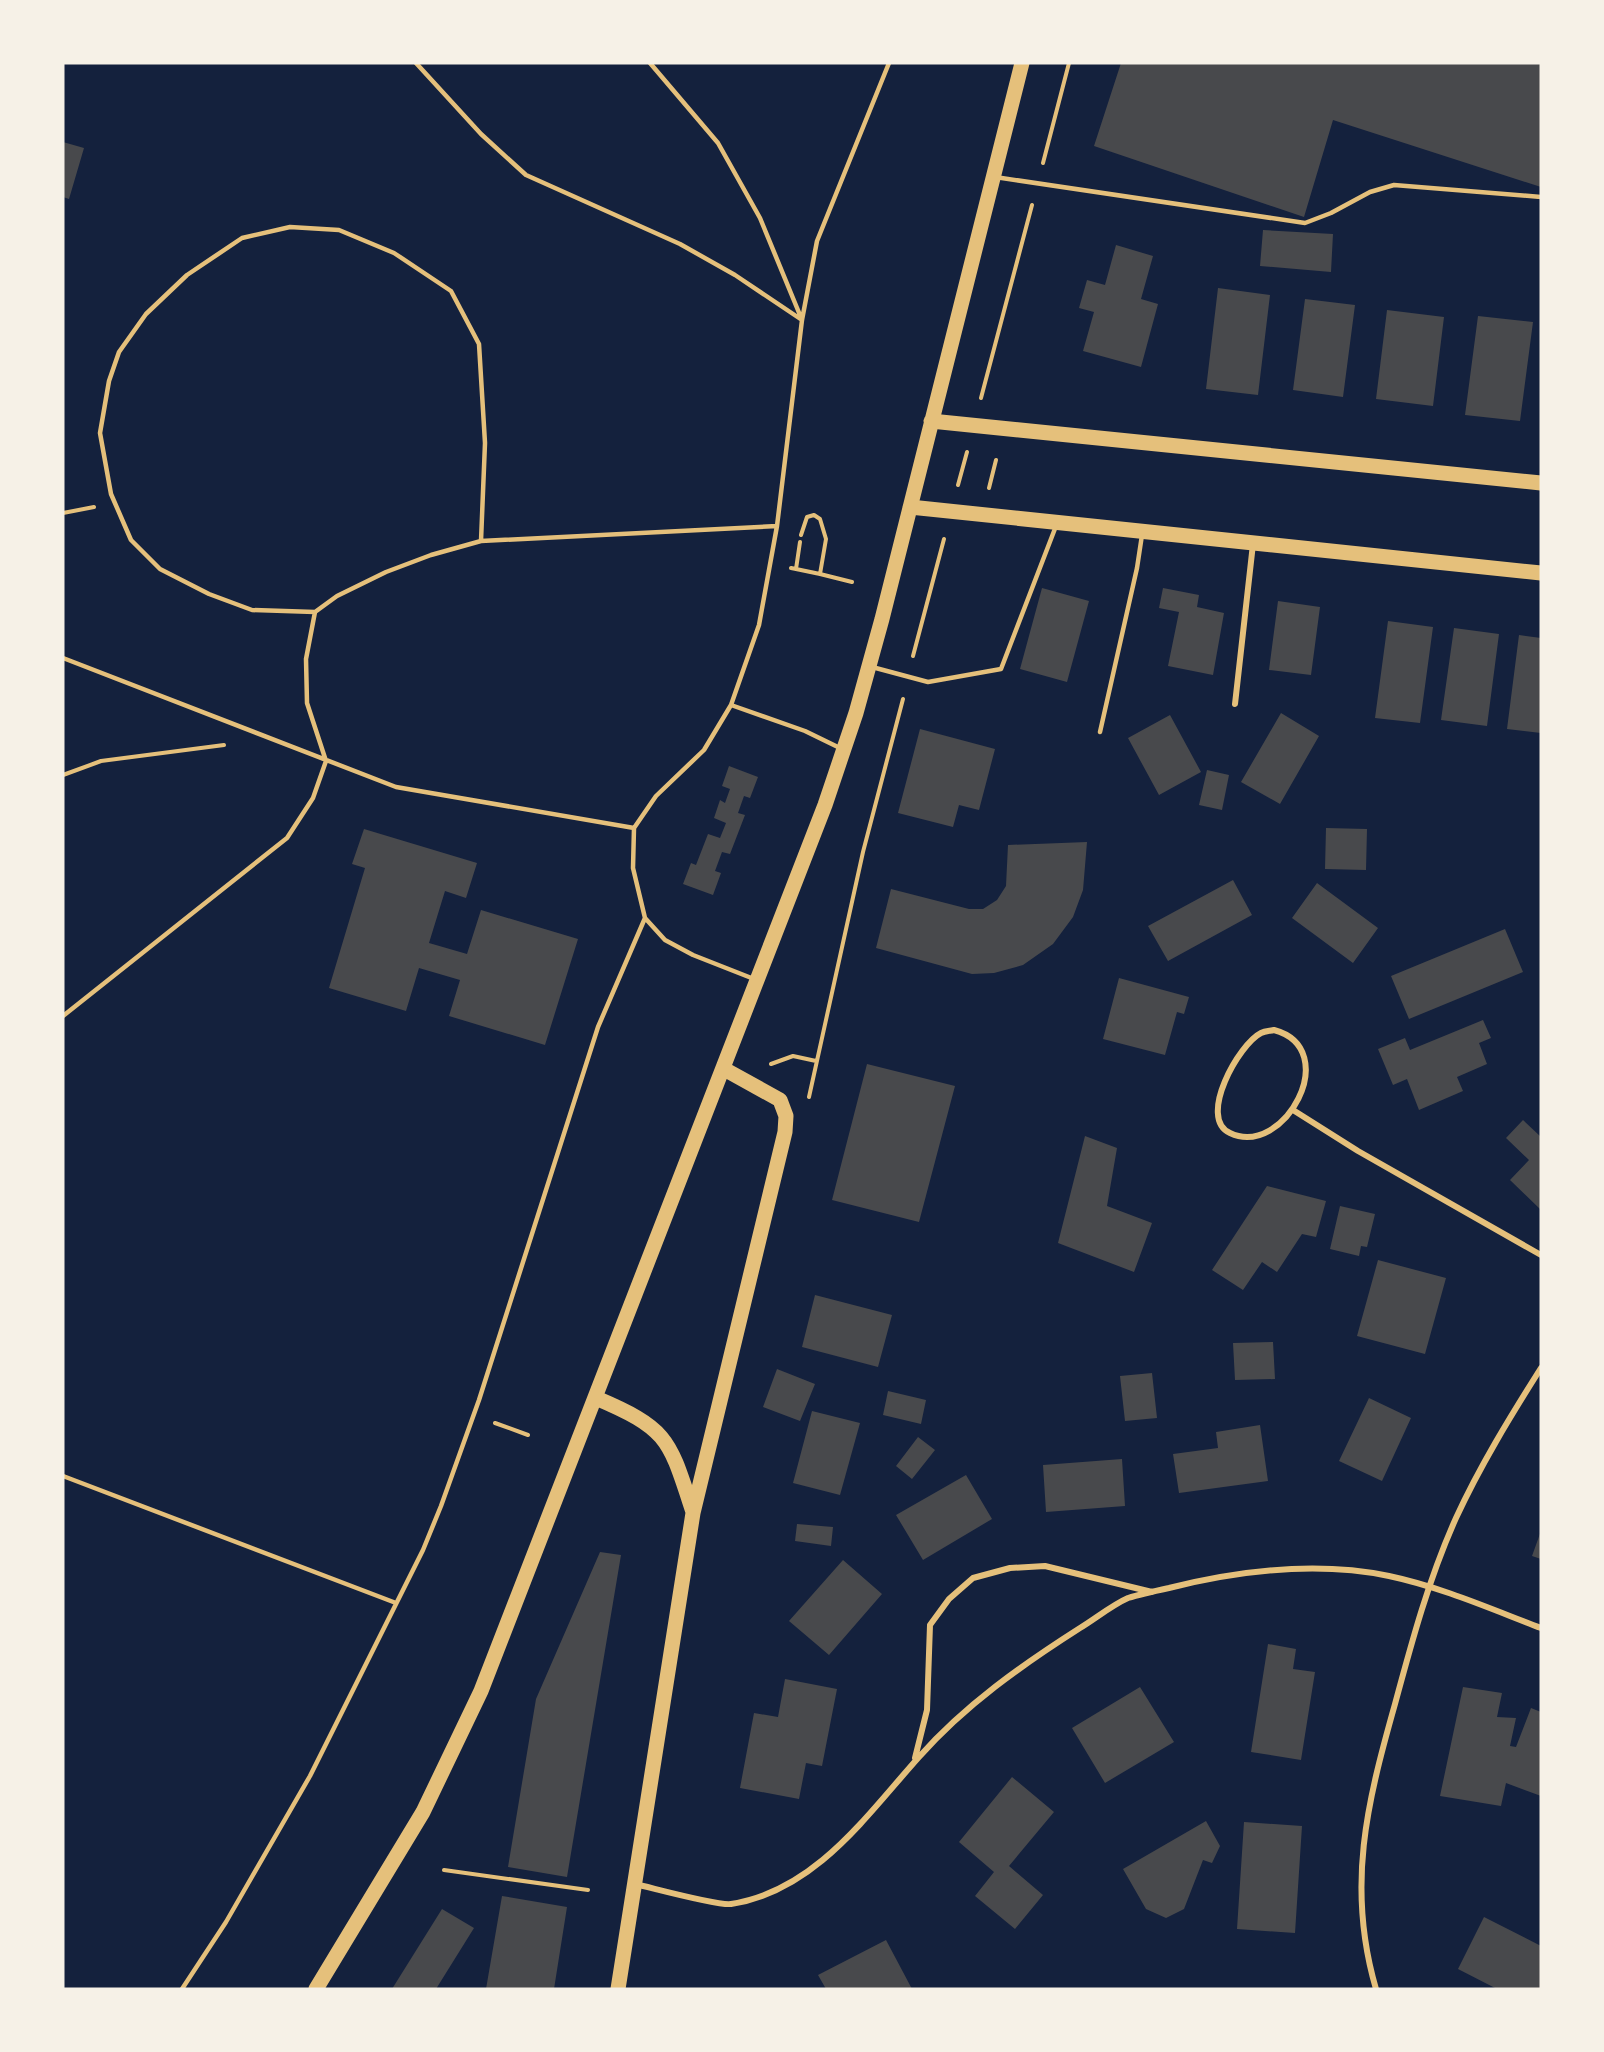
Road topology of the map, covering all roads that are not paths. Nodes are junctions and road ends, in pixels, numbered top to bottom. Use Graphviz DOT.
graph roads {
  1 [pos="416,63"];
  2 [pos="650,63"];
  3 [pos="889,63"];
  4 [pos="1022,63"];
  5 [pos="993,176"];
  6 [pos="1541,197"];
  7 [pos="802,320"];
  8 [pos="931,421"];
  9 [pos="1541,483"];
  10 [pos="910,507"];
  11 [pos="1057,523"];
  12 [pos="777,526"];
  13 [pos="1143,532"];
  14 [pos="481,541"];
  15 [pos="1253,543"];
  16 [pos="1541,573"];
  17 [pos="315,612"];
  18 [pos="63,658"];
  19 [pos="869,666"];
  20 [pos="1235,704"];
  21 [pos="731,705"];
  22 [pos="1100,732"];
  23 [pos="845,750"];
  24 [pos="326,761"];
  25 [pos="634,828"];
  26 [pos="645,918"];
  27 [pos="758,981"];
  28 [pos="63,1016"];
  29 [pos="724,1069"];
  30 [pos="1293,1110"];
  31 [pos="1541,1255"];
  32 [pos="1541,1368"];
  33 [pos="596,1398"];
  34 [pos="63,1476"];
  35 [pos="693,1513"];
  36 [pos="1430,1587"];
  37 [pos="1153,1592"];
  38 [pos="396,1603"];
  39 [pos="1541,1628"];
  40 [pos="914,1762"];
  41 [pos="635,1884"];
  42 [pos="182,1989"];
  43 [pos="316,1989"];
  44 [pos="618,1989"];
  45 [pos="1376,1989"];
  1 -- 7 [label="lane"];
  2 -- 7 [label="lane"];
  3 -- 7 [label="lane"];
  4 -- 5 [label="main road"];
  5 -- 6 [label="lane"];
  5 -- 8 [label="main road"];
  7 -- 12 [label="lane"];
  8 -- 9 [label="main road"];
  8 -- 10 [label="main road"];
  10 -- 11 [label="main road"];
  10 -- 19 [label="main road"];
  11 -- 13 [label="main road"];
  11 -- 19 [label="lane"];
  12 -- 14 [label="lane"];
  12 -- 21 [label="lane"];
  13 -- 15 [label="main road"];
  13 -- 22 [label="lane"];
  14 -- 17 [label="lane"];
  14 -- 17 [label="lane"];
  15 -- 16 [label="main road"];
  15 -- 20 [label="street"];
  17 -- 24 [label="lane"];
  18 -- 24 [label="lane"];
  19 -- 23 [label="main road"];
  21 -- 23 [label="lane"];
  21 -- 25 [label="lane"];
  23 -- 27 [label="main road"];
  24 -- 25 [label="lane"];
  24 -- 28 [label="lane"];
  25 -- 26 [label="lane"];
  26 -- 27 [label="lane"];
  26 -- 38 [label="lane"];
  27 -- 29 [label="main road"];
  29 -- 33 [label="main road"];
  29 -- 35 [label="main road"];
  30 -- 30 [label="street"];
  30 -- 31 [label="street"];
  32 -- 36 [label="street"];
  33 -- 35 [label="main road"];
  33 -- 43 [label="main road"];
  34 -- 38 [label="lane"];
  35 -- 41 [label="main road"];
  36 -- 37 [label="street"];
  36 -- 39 [label="street"];
  36 -- 45 [label="street"];
  37 -- 40 [label="street"];
  37 -- 40 [label="street"];
  38 -- 42 [label="lane"];
  40 -- 41 [label="street"];
  41 -- 44 [label="main road"];
}
